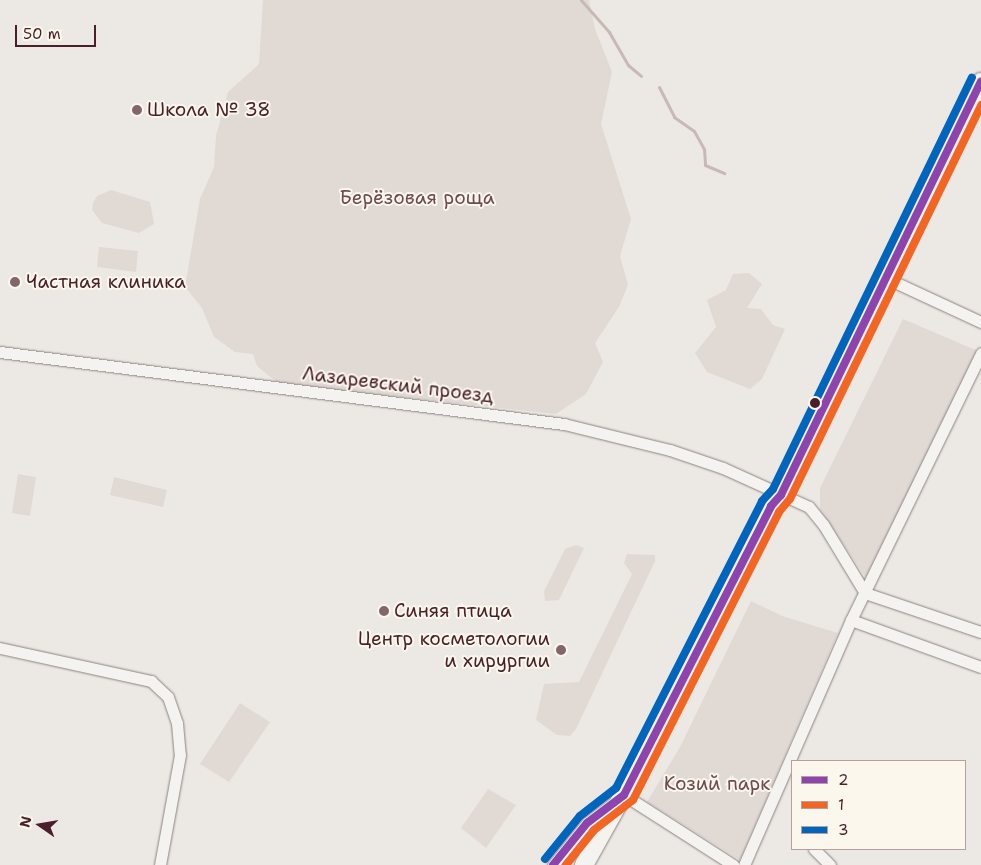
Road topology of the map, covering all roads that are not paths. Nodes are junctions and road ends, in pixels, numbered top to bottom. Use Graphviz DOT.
graph roads {
  1 [pos="981,82"];
  2 [pos="886,278"];
  3 [pos="981,322"];
  4 [pos="0,352"];
  5 [pos="981,353"];
  6 [pos="781,495"];
  7 [pos="854,580"];
  8 [pos="866,588"];
  9 [pos="859,604"];
  10 [pos="851,620"];
  11 [pos="981,632"];
  12 [pos="0,648"];
  13 [pos="981,667"];
  14 [pos="624,795"];
  15 [pos="815,850"];
  16 [pos="160,865"];
  17 [pos="553,865"];
  18 [pos="584,865"];
  19 [pos="734,865"];
  20 [pos="744,865"];
  21 [pos="830,865"];
  1 -- 2 [label="main road"];
  2 -- 3 [label="street"];
  2 -- 6 [label="main road"];
  4 -- 6 [label="street, Лазаревский проезд"];
  5 -- 8 [label="street"];
  6 -- 7 [label="street, Лазаревский проезд"];
  6 -- 14 [label="main road"];
  7 -- 8 [label="street"];
  7 -- 9 [label="street"];
  8 -- 9 [label="street"];
  8 -- 11 [label="street"];
  9 -- 10 [label="street"];
  10 -- 13 [label="street"];
  10 -- 20 [label="street"];
  12 -- 16 [label="street"];
  14 -- 17 [label="street"];
  14 -- 18 [label="main road"];
  14 -- 19 [label="street"];
  15 -- 21 [label="street"];
}
